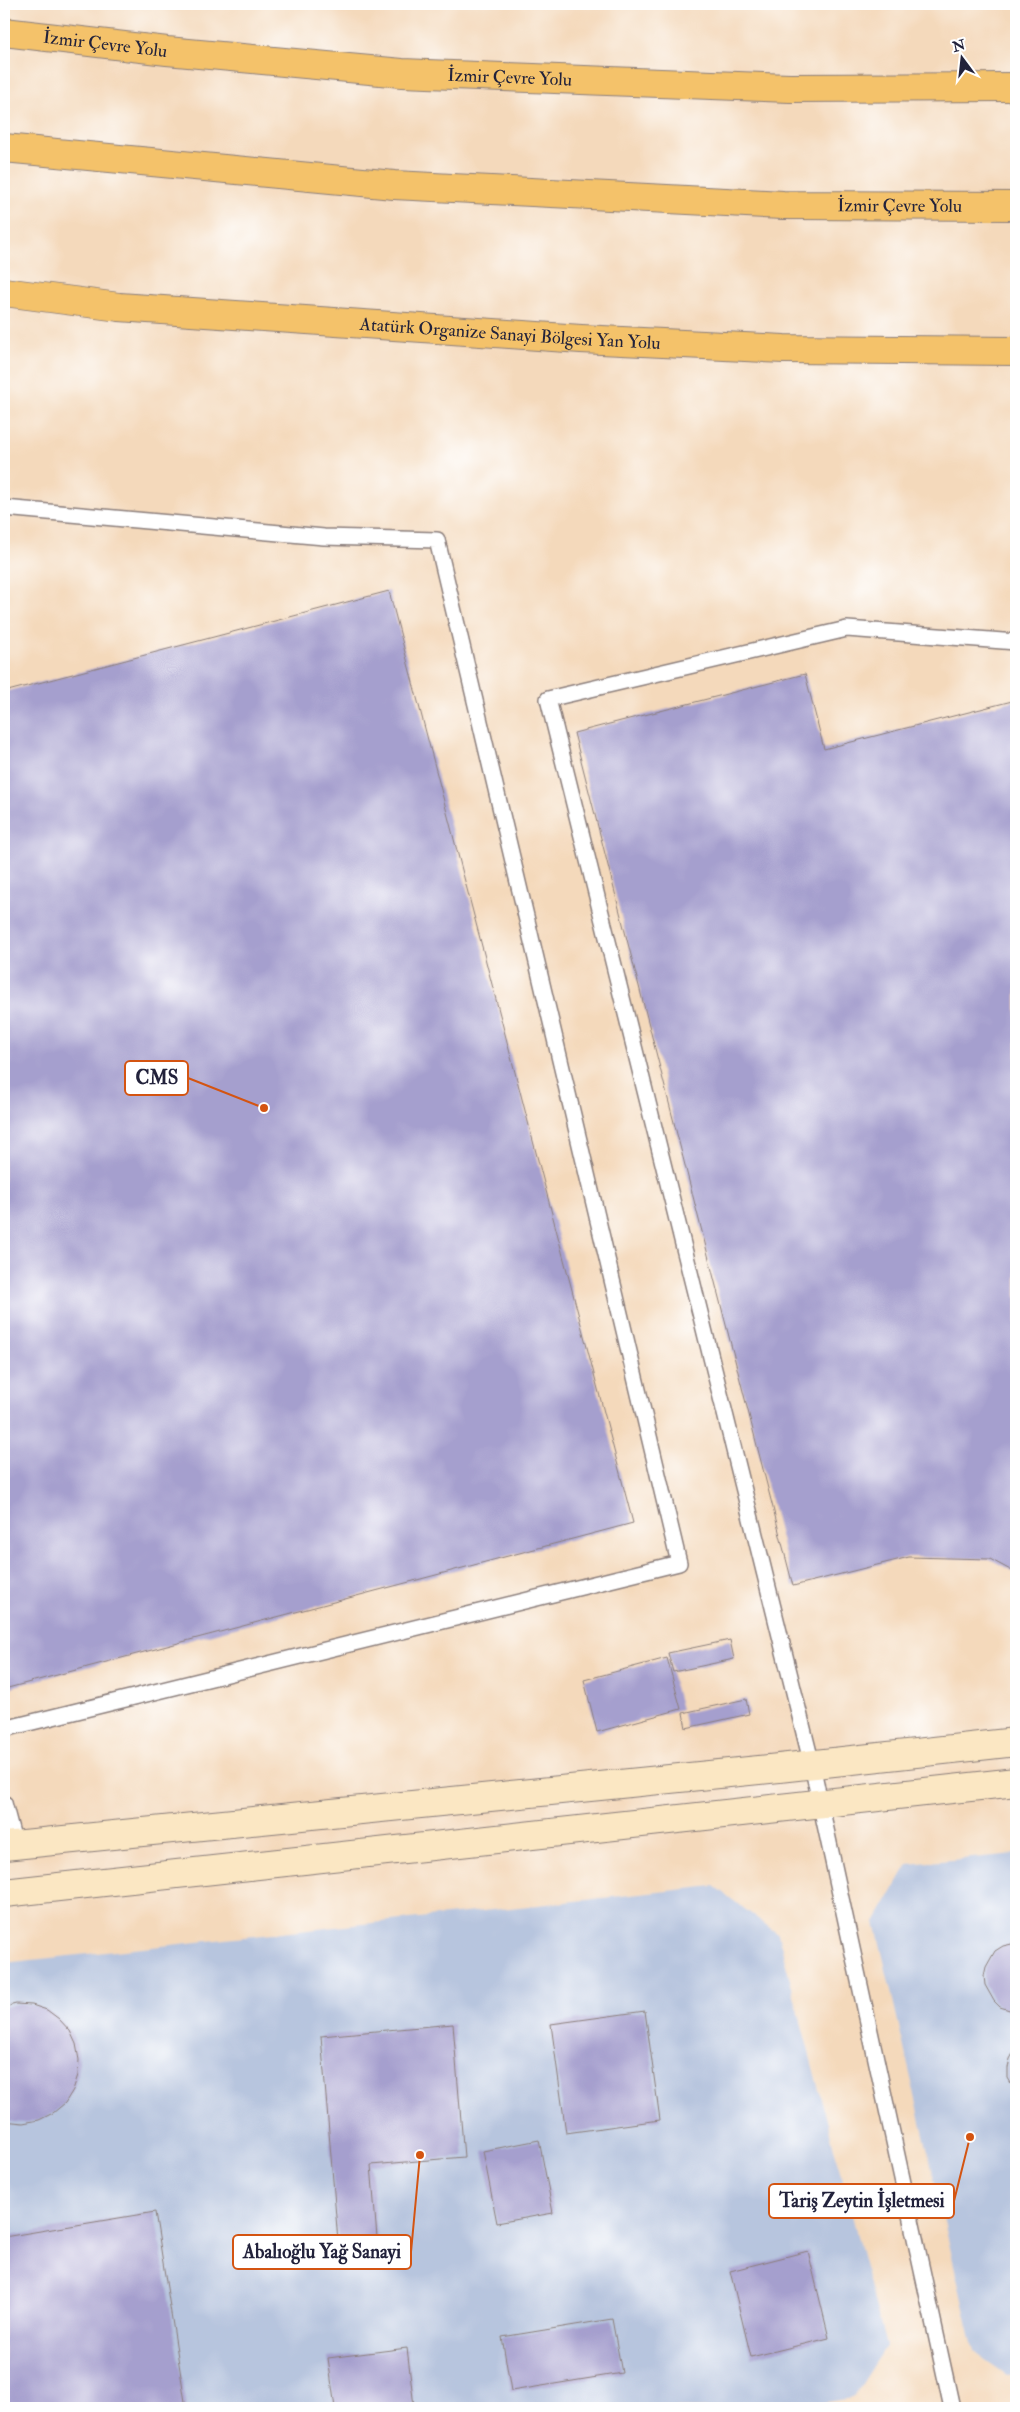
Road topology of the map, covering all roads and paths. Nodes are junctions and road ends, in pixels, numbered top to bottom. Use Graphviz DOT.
graph roads {
  1 [pos="4,32"];
  2 [pos="1016,87"];
  3 [pos="4,148"];
  4 [pos="1016,206"];
  5 [pos="4,292"];
  6 [pos="1016,351"];
  7 [pos="4,508"];
  8 [pos="1016,642"];
  9 [pos="4,1729"];
  10 [pos="1016,1742"];
  11 [pos="812,1765"];
  12 [pos="1016,1782"];
  13 [pos="4,1804"];
  14 [pos="820,1805"];
  15 [pos="9,1846"];
  16 [pos="4,1893"];
  17 [pos="952,2408"];
  1 -- 2 [label="main road, İzmir Çevre Yolu"];
  3 -- 4 [label="main road, İzmir Çevre Yolu"];
  5 -- 6 [label="main road, Atatürk Organize Sanayi Bölgesi Yan Yolu"];
  7 -- 9 [label="lane"];
  8 -- 11 [label="lane"];
  10 -- 11 [label="street"];
  11 -- 14 [label="lane"];
  11 -- 15 [label="street"];
  12 -- 14 [label="street"];
  13 -- 15 [label="lane"];
  14 -- 16 [label="street"];
  14 -- 17 [label="lane"];
}
